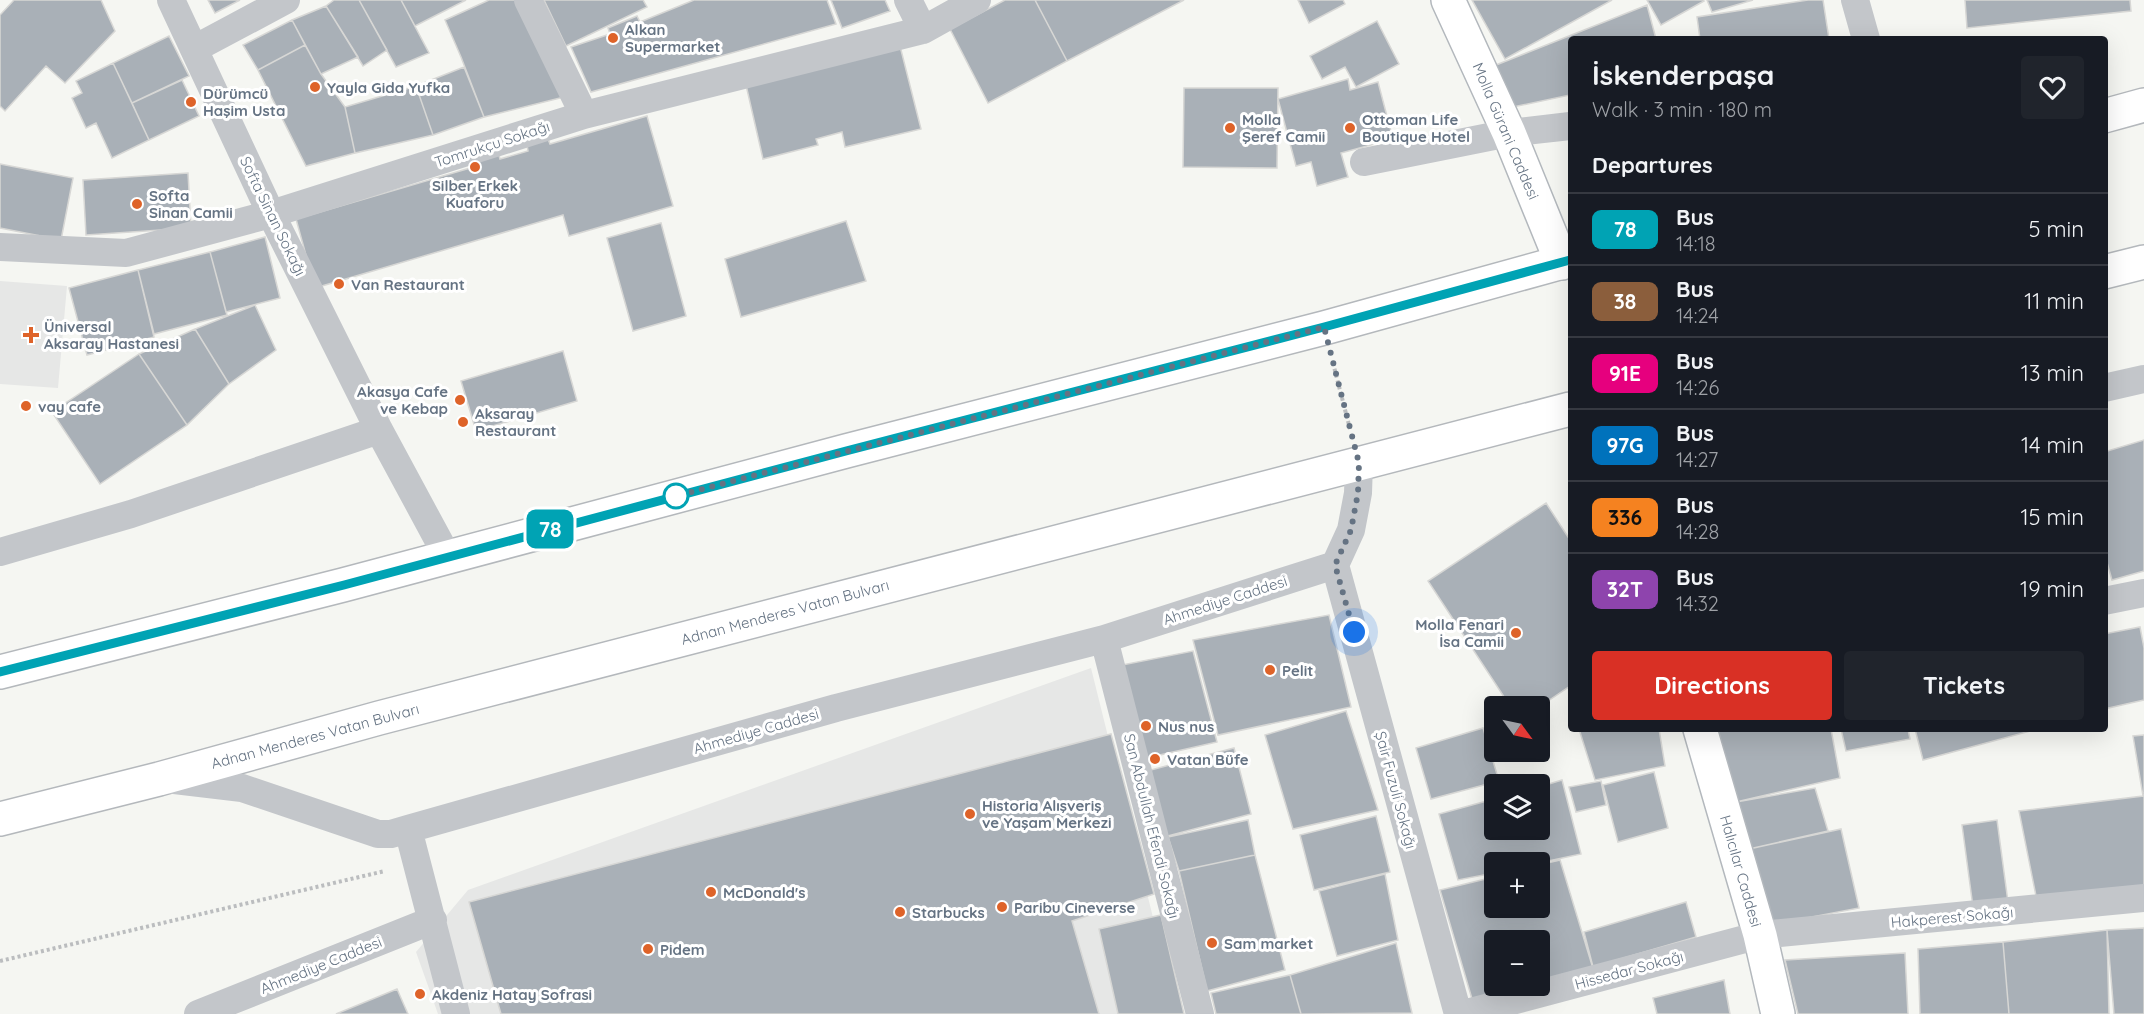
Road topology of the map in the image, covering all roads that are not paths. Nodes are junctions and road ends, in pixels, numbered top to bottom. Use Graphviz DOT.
graph roads {
  1 [pos="171,0"];
  2 [pos="286,0"];
  3 [pos="528,0"];
  4 [pos="908,0"];
  5 [pos="976,0"];
  6 [pos="1448,0"];
  7 [pos="1855,0"];
  8 [pos="924,30"];
  9 [pos="1865,36"];
  10 [pos="194,49"];
  11 [pos="2144,105"];
  12 [pos="584,115"];
  13 [pos="2108,115"];
  14 [pos="1568,126"];
  15 [pos="1509,133"];
  16 [pos="1364,162"];
  17 [pos="271,214"];
  18 [pos="0,247"];
  19 [pos="1566,261"];
  20 [pos="2144,262"];
  21 [pos="2108,271"];
  22 [pos="2144,379"];
  23 [pos="2108,387"];
  24 [pos="1568,410"];
  25 [pos="379,430"];
  26 [pos="1359,463"];
  27 [pos="0,552"];
  28 [pos="447,556"];
  29 [pos="1335,565"];
  30 [pos="2144,593"];
  31 [pos="2108,600"];
  32 [pos="1104,639"];
  33 [pos="0,672"];
  34 [pos="1701,732"];
  35 [pos="159,778"];
  36 [pos="0,819"];
  37 [pos="408,829"];
  38 [pos="2144,898"];
  39 [pos="433,920"];
  40 [pos="1760,935"];
  41 [pos="198,1014"];
  42 [pos="456,1014"];
  43 [pos="1200,1014"];
  44 [pos="1458,1014"];
  45 [pos="1463,1014"];
  46 [pos="1778,1014"];
  1 -- 10 [label="street, Softa Sinan Sokağı"];
  2 -- 10 [label="street"];
  3 -- 12 [label="street"];
  4 -- 8 [label="street"];
  5 -- 8 [label="street, Tomrukçu Sokağı"];
  6 -- 15 [label="main road, Molla Gürani Caddesi"];
  7 -- 9 [label="street"];
  8 -- 12 [label="street, Tomrukçu Sokağı"];
  10 -- 17 [label="street, Softa Sinan Sokağı"];
  11 -- 13 [label="main road"];
  12 -- 17 [label="street, Tomrukçu Sokağı"];
  14 -- 15 [label="street"];
  15 -- 16 [label="street"];
  15 -- 19 [label="main road, Molla Gürani Caddesi"];
  17 -- 18 [label="street, Tomrukçu Sokağı"];
  17 -- 25 [label="street, Softa Sinan Sokağı"];
  19 -- 28 [label="main road"];
  20 -- 21 [label="main road"];
  22 -- 23 [label="street"];
  24 -- 26 [label="main road, Adnan Menderes Vatan Bulvarı"];
  25 -- 27 [label="street"];
  25 -- 28 [label="street, Softa Sinan Sokağı"];
  26 -- 29 [label="street"];
  26 -- 35 [label="main road, Adnan Menderes Vatan Bulvarı"];
  28 -- 33 [label="main road"];
  29 -- 32 [label="street, Ahmediye Caddesi"];
  29 -- 44 [label="street, Şair Fuzuli Sokağı"];
  30 -- 31 [label="street"];
  32 -- 37 [label="street, Ahmediye Caddesi"];
  32 -- 43 [label="street, San Abdullah Efendi Sokağı"];
  34 -- 40 [label="main road, Halıcılar Caddesi"];
  35 -- 36 [label="main road, Adnan Menderes Vatan Bulvarı"];
  35 -- 37 [label="street, Ahmediye Caddesi"];
  37 -- 39 [label="street"];
  38 -- 40 [label="street, Hakperest Sokağı"];
  39 -- 41 [label="street, Ahmediye Caddesi"];
  39 -- 42 [label="street"];
  40 -- 45 [label="street, Hissedar Sokağı"];
  40 -- 46 [label="main road, Halıcılar Caddesi"];
}
